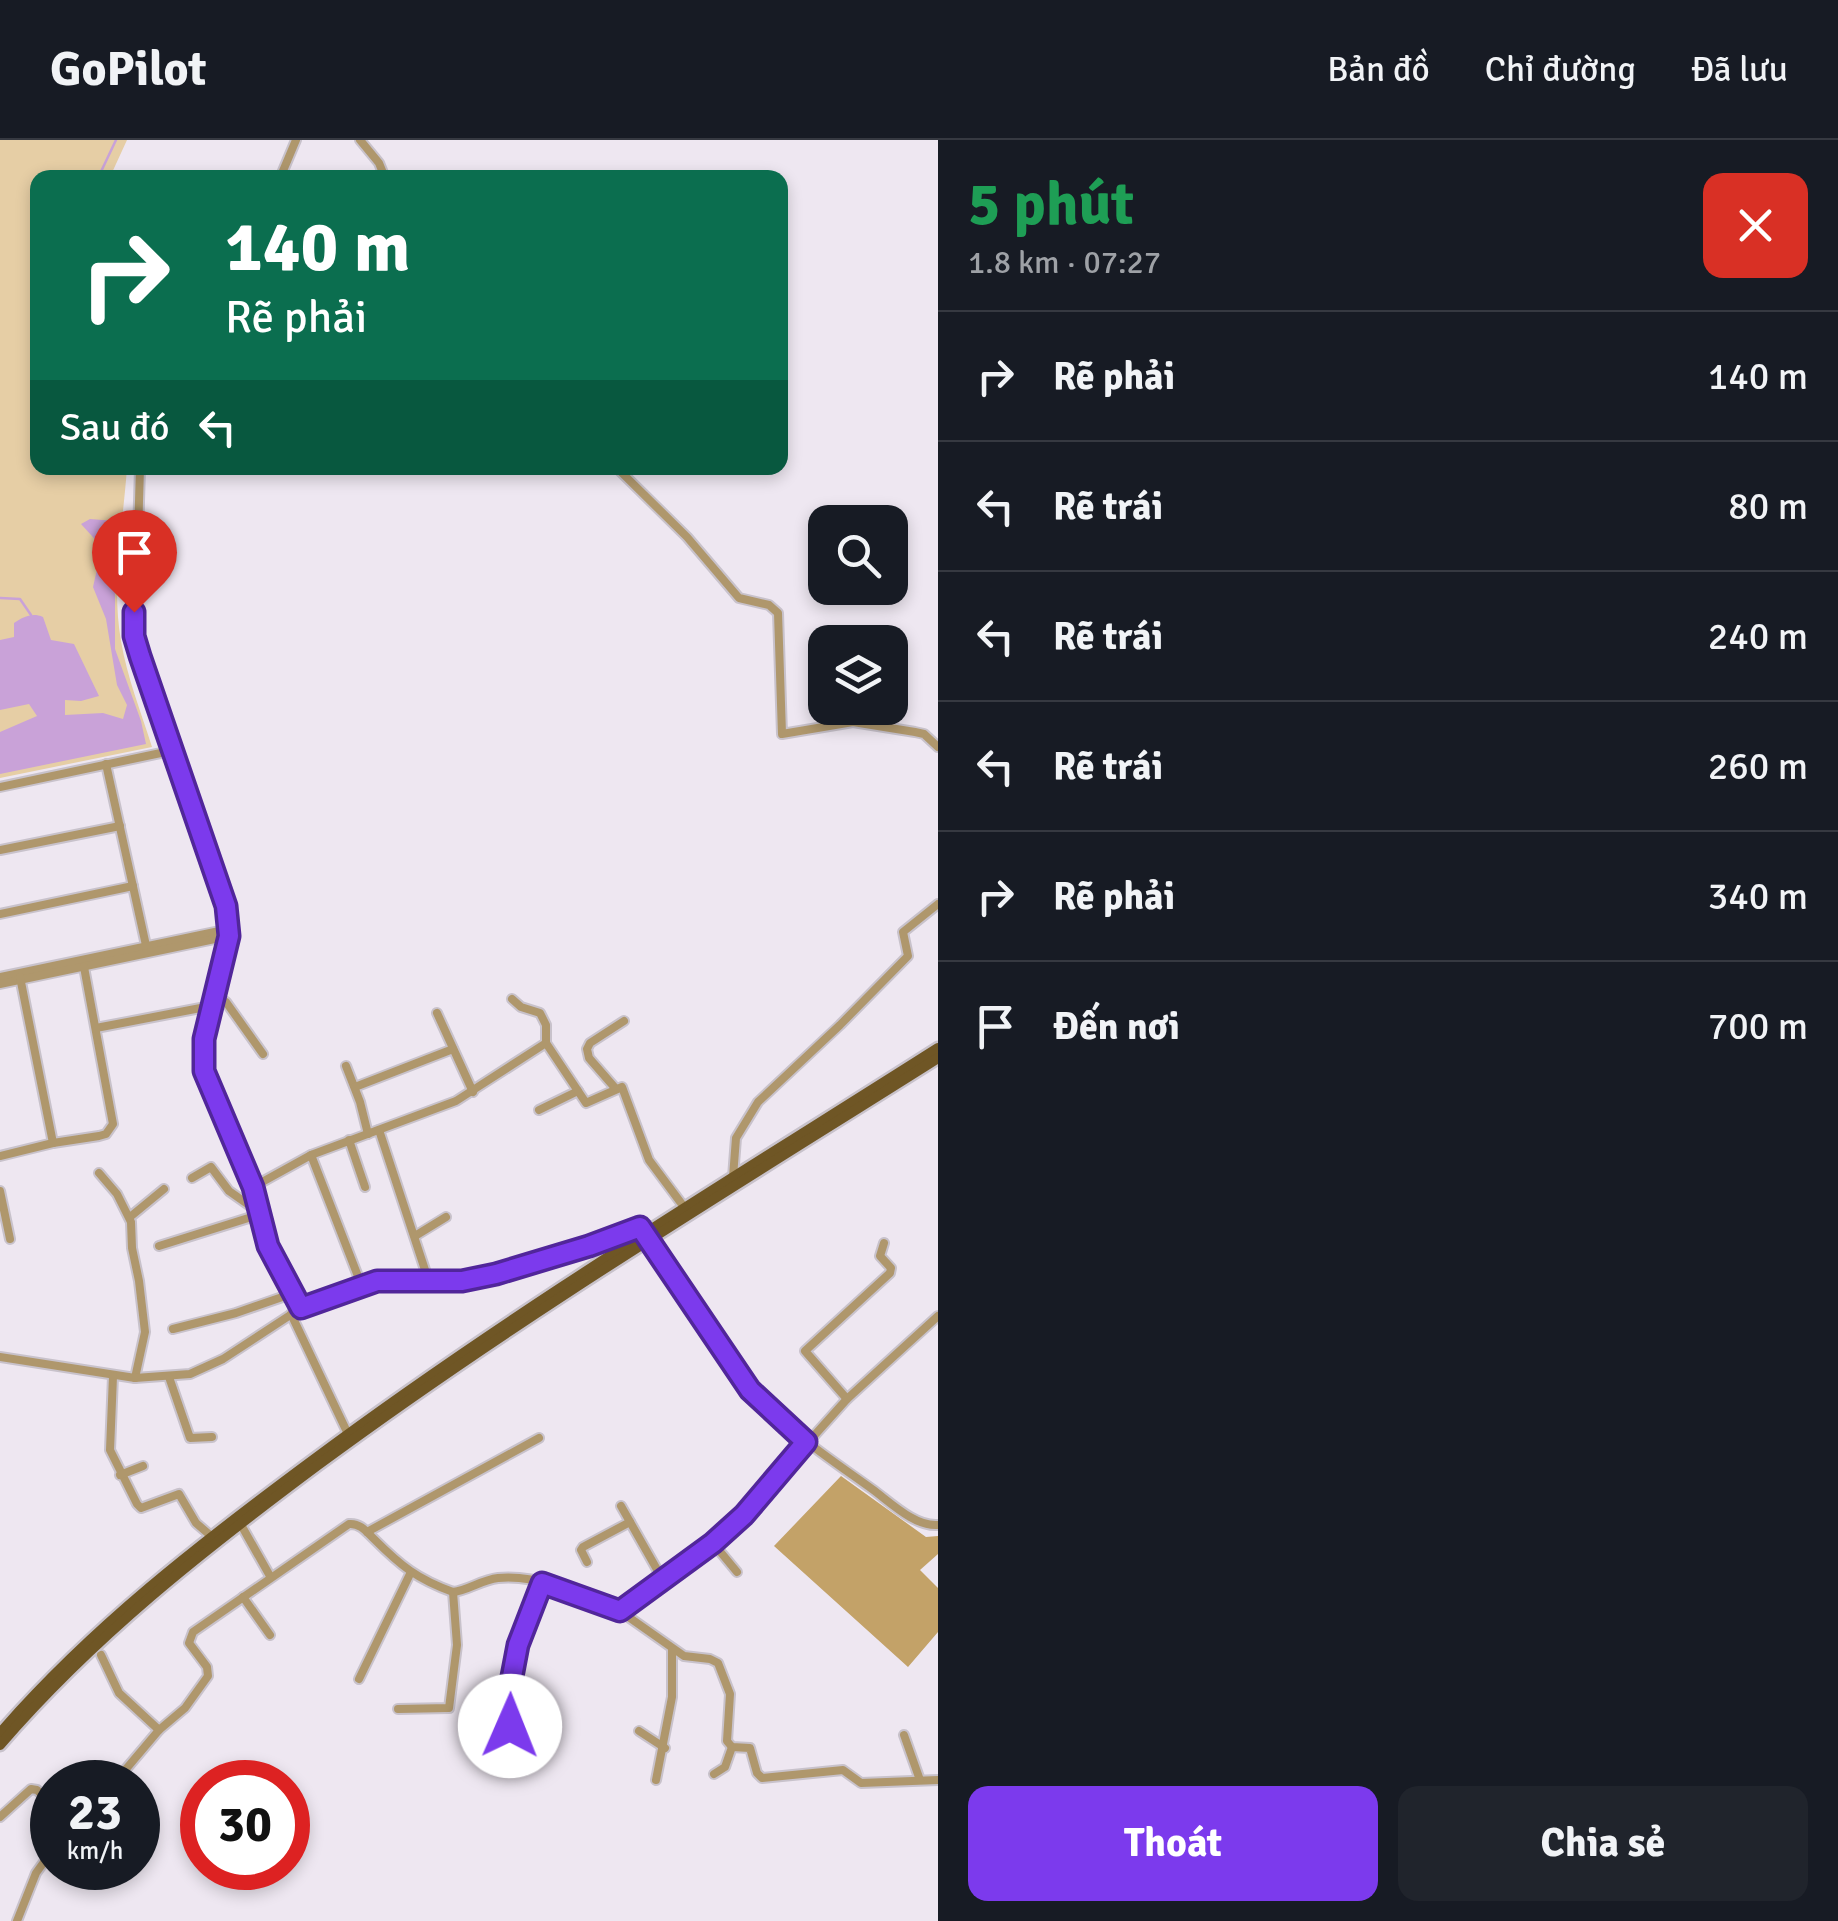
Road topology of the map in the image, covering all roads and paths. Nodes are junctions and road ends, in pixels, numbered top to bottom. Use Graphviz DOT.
graph roads {
  1 [pos="296,140"];
  2 [pos="360,140"];
  3 [pos="283,170"];
  4 [pos="382,170"];
  5 [pos="140,475"];
  6 [pos="625,475"];
  7 [pos="938,748"];
  8 [pos="175,750"];
  9 [pos="106,764"];
  10 [pos="0,787"];
  11 [pos="120,826"];
  12 [pos="0,850"];
  13 [pos="133,886"];
  14 [pos="938,904"];
  15 [pos="0,914"];
  16 [pos="229,932"];
  17 [pos="147,950"];
  18 [pos="84,967"];
  19 [pos="0,976"];
  20 [pos="19,976"];
  21 [pos="0,984"];
  22 [pos="215,995"];
  23 [pos="512,998"];
  24 [pos="210,1006"];
  25 [pos="437,1013"];
  26 [pos="624,1021"];
  27 [pos="96,1028"];
  28 [pos="546,1042"];
  29 [pos="453,1048"];
  30 [pos="938,1048"];
  31 [pos="263,1054"];
  32 [pos="938,1058"];
  33 [pos="346,1066"];
  34 [pos="355,1087"];
  35 [pos="616,1089"];
  36 [pos="578,1091"];
  37 [pos="473,1092"];
  38 [pos="539,1110"];
  39 [pos="379,1130"];
  40 [pos="368,1134"];
  41 [pos="349,1140"];
  42 [pos="53,1144"];
  43 [pos="311,1155"];
  44 [pos="0,1156"];
  45 [pos="99,1173"];
  46 [pos="192,1178"];
  47 [pos="735,1181"];
  48 [pos="253,1187"];
  49 [pos="365,1187"];
  50 [pos="164,1188"];
  51 [pos="0,1191"];
  52 [pos="687,1211"];
  53 [pos="257,1212"];
  54 [pos="130,1217"];
  55 [pos="446,1218"];
  56 [pos="3,1220"];
  57 [pos="415,1236"];
  58 [pos="647,1237"];
  59 [pos="10,1239"];
  60 [pos="884,1243"];
  61 [pos="159,1246"];
  62 [pos="428,1279"];
  63 [pos="362,1284"];
  64 [pos="292,1294"];
  65 [pos="301,1308"];
  66 [pos="291,1314"];
  67 [pos="938,1316"];
  68 [pos="173,1329"];
  69 [pos="0,1357"];
  70 [pos="112,1376"];
  71 [pos="169,1377"];
  72 [pos="135,1378"];
  73 [pos="847,1399"];
  74 [pos="348,1434"];
  75 [pos="212,1437"];
  76 [pos="539,1438"];
  77 [pos="806,1442"];
  78 [pos="143,1466"];
  79 [pos="120,1475"];
  80 [pos="621,1506"];
  81 [pos="630,1522"];
  82 [pos="240,1524"];
  83 [pos="938,1525"];
  84 [pos="366,1532"];
  85 [pos="211,1536"];
  86 [pos="713,1543"];
  87 [pos="587,1562"];
  88 [pos="737,1572"];
  89 [pos="410,1574"];
  90 [pos="270,1576"];
  91 [pos="663,1580"];
  92 [pos="542,1583"];
  93 [pos="452,1592"];
  94 [pos="243,1597"];
  95 [pos="620,1611"];
  96 [pos="270,1636"];
  97 [pos="672,1650"];
  98 [pos="101,1655"];
  99 [pos="359,1679"];
  100 [pos="398,1709"];
  101 [pos="510,1726"];
  102 [pos="159,1730"];
  103 [pos="639,1732"];
  104 [pos="0,1733"];
  105 [pos="904,1735"];
  106 [pos="0,1745"];
  107 [pos="732,1747"];
  108 [pos="665,1748"];
  109 [pos="133,1760"];
  110 [pos="714,1774"];
  111 [pos="656,1780"];
  112 [pos="920,1780"];
  113 [pos="938,1780"];
  114 [pos="30,1790"];
  115 [pos="0,1817"];
  116 [pos="30,1888"];
  117 [pos="17,1921"];
  1 -- 3 [label="street"];
  2 -- 4 [label="street"];
  5 -- 8 [label="street"];
  6 -- 7 [label="street"];
  8 -- 9 [label="street"];
  8 -- 16 [label="street"];
  9 -- 10 [label="street"];
  9 -- 11 [label="street"];
  11 -- 12 [label="street"];
  11 -- 13 [label="street"];
  13 -- 15 [label="street"];
  13 -- 17 [label="street"];
  14 -- 47 [label="street"];
  16 -- 17 [label="street"];
  16 -- 22 [label="street"];
  17 -- 18 [label="street"];
  17 -- 20 [label="street"];
  18 -- 20 [label="street"];
  18 -- 27 [label="street"];
  19 -- 20 [label="street"];
  20 -- 21 [label="street"];
  20 -- 42 [label="street"];
  22 -- 24 [label="street"];
  22 -- 31 [label="street"];
  23 -- 28 [label="street"];
  24 -- 27 [label="street"];
  24 -- 48 [label="street"];
  25 -- 29 [label="street"];
  26 -- 35 [label="street"];
  27 -- 42 [label="street"];
  28 -- 36 [label="street"];
  28 -- 37 [label="street"];
  29 -- 34 [label="street"];
  29 -- 37 [label="street"];
  30 -- 47 [label="main road"];
  32 -- 47 [label="main road"];
  33 -- 34 [label="street"];
  34 -- 40 [label="street"];
  35 -- 36 [label="street"];
  35 -- 52 [label="street"];
  36 -- 38 [label="street"];
  37 -- 39 [label="street"];
  39 -- 40 [label="street"];
  39 -- 57 [label="street"];
  40 -- 41 [label="street"];
  41 -- 43 [label="street"];
  41 -- 49 [label="street"];
  42 -- 44 [label="street"];
  43 -- 48 [label="street"];
  43 -- 63 [label="street"];
  45 -- 54 [label="street"];
  46 -- 53 [label="street"];
  47 -- 52 [label="main road"];
  48 -- 53 [label="street"];
  50 -- 54 [label="street"];
  51 -- 56 [label="street"];
  52 -- 58 [label="main road"];
  53 -- 61 [label="street"];
  53 -- 64 [label="street"];
  54 -- 72 [label="street"];
  55 -- 57 [label="street"];
  56 -- 59 [label="street"];
  57 -- 62 [label="street"];
  58 -- 62 [label="street"];
  58 -- 74 [label="main road"];
  58 -- 77 [label="street"];
  58 -- 82 [label="main road"];
  60 -- 73 [label="street"];
  62 -- 63 [label="street"];
  63 -- 65 [label="street"];
  64 -- 65 [label="street"];
  64 -- 68 [label="street"];
  65 -- 66 [label="street"];
  66 -- 71 [label="street"];
  66 -- 74 [label="street"];
  67 -- 73 [label="street"];
  69 -- 70 [label="street"];
  70 -- 72 [label="street"];
  70 -- 79 [label="street"];
  71 -- 72 [label="street"];
  71 -- 75 [label="street"];
  73 -- 77 [label="street"];
  74 -- 85 [label="main road"];
  76 -- 84 [label="street"];
  77 -- 83 [label="street"];
  77 -- 86 [label="street"];
  78 -- 79 [label="street"];
  79 -- 85 [label="street"];
  80 -- 81 [label="street"];
  81 -- 87 [label="street"];
  81 -- 91 [label="street"];
  82 -- 90 [label="street"];
  82 -- 106 [label="main road"];
  84 -- 89 [label="street"];
  84 -- 90 [label="street"];
  85 -- 104 [label="main road"];
  86 -- 88 [label="street"];
  86 -- 91 [label="street"];
  89 -- 93 [label="street"];
  89 -- 99 [label="street"];
  90 -- 94 [label="street"];
  91 -- 95 [label="street"];
  92 -- 93 [label="street"];
  92 -- 95 [label="street"];
  92 -- 101 [label="street"];
  93 -- 100 [label="street"];
  94 -- 96 [label="street"];
  94 -- 102 [label="street"];
  95 -- 97 [label="street"];
  97 -- 107 [label="street"];
  97 -- 108 [label="street"];
  98 -- 102 [label="street"];
  102 -- 109 [label="street"];
  103 -- 108 [label="street"];
  105 -- 112 [label="street"];
  107 -- 110 [label="street"];
  107 -- 112 [label="street"];
  108 -- 111 [label="street"];
  112 -- 113 [label="street"];
  114 -- 115 [label="street"];
  116 -- 117 [label="street"];
}
